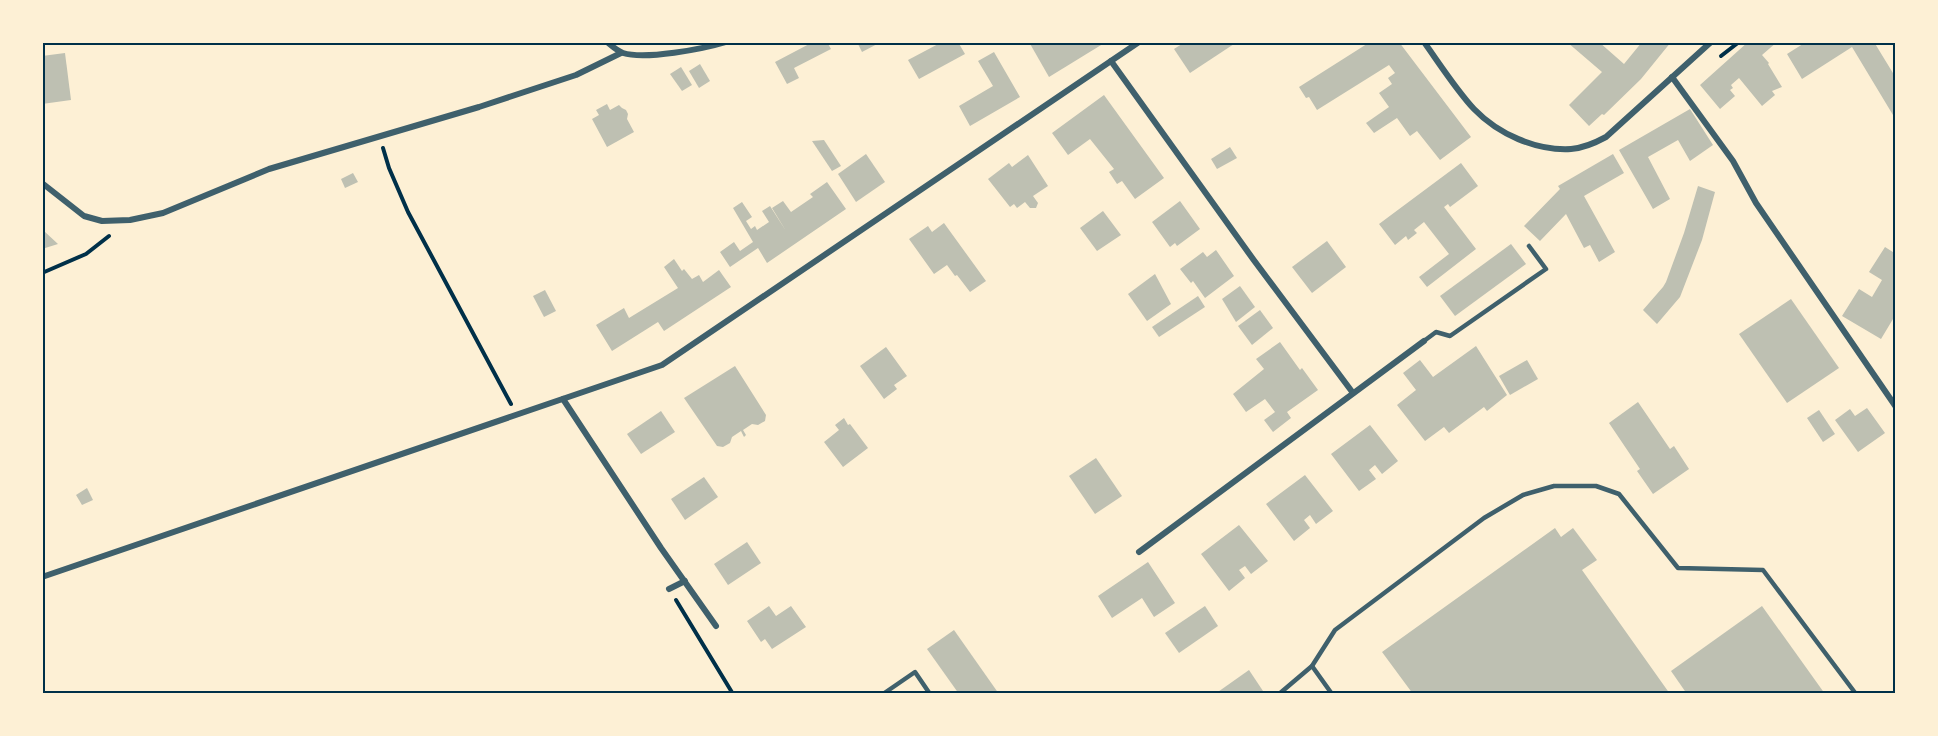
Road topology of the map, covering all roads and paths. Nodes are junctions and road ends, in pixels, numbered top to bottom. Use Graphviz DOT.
graph roads {
  1 [pos="607,42"];
  2 [pos="726,42"];
  3 [pos="1139,42"];
  4 [pos="1424,42"];
  5 [pos="1711,42"];
  6 [pos="621,53"];
  7 [pos="1111,61"];
  8 [pos="1672,77"];
  9 [pos="381,136"];
  10 [pos="42,183"];
  11 [pos="130,220"];
  12 [pos="1529,246"];
  13 [pos="42,273"];
  14 [pos="1424,341"];
  15 [pos="1353,393"];
  16 [pos="563,399"];
  17 [pos="1896,407"];
  18 [pos="517,415"];
  19 [pos="1139,552"];
  20 [pos="42,577"];
  21 [pos="684,581"];
  22 [pos="669,589"];
  23 [pos="716,626"];
  24 [pos="1312,666"];
  25 [pos="883,694"];
  26 [pos="930,694"];
  27 [pos="1279,694"];
  28 [pos="1332,694"];
  29 [pos="1856,694"];
  1 -- 6 [label="street"];
  2 -- 6 [label="street"];
  3 -- 7 [label="street"];
  4 -- 8 [label="street"];
  5 -- 8 [label="street"];
  6 -- 9 [label="street"];
  7 -- 15 [label="street"];
  7 -- 16 [label="street"];
  8 -- 17 [label="street"];
  9 -- 11 [label="street"];
  9 -- 18 [label="path"];
  10 -- 11 [label="street"];
  11 -- 13 [label="path"];
  12 -- 14 [label="lane"];
  14 -- 15 [label="street"];
  15 -- 19 [label="street"];
  16 -- 18 [label="street"];
  16 -- 21 [label="street"];
  18 -- 20 [label="street"];
  21 -- 22 [label="street"];
  21 -- 23 [label="street"];
  24 -- 27 [label="lane"];
  24 -- 28 [label="lane"];
  24 -- 29 [label="lane"];
  25 -- 26 [label="lane"];
}
